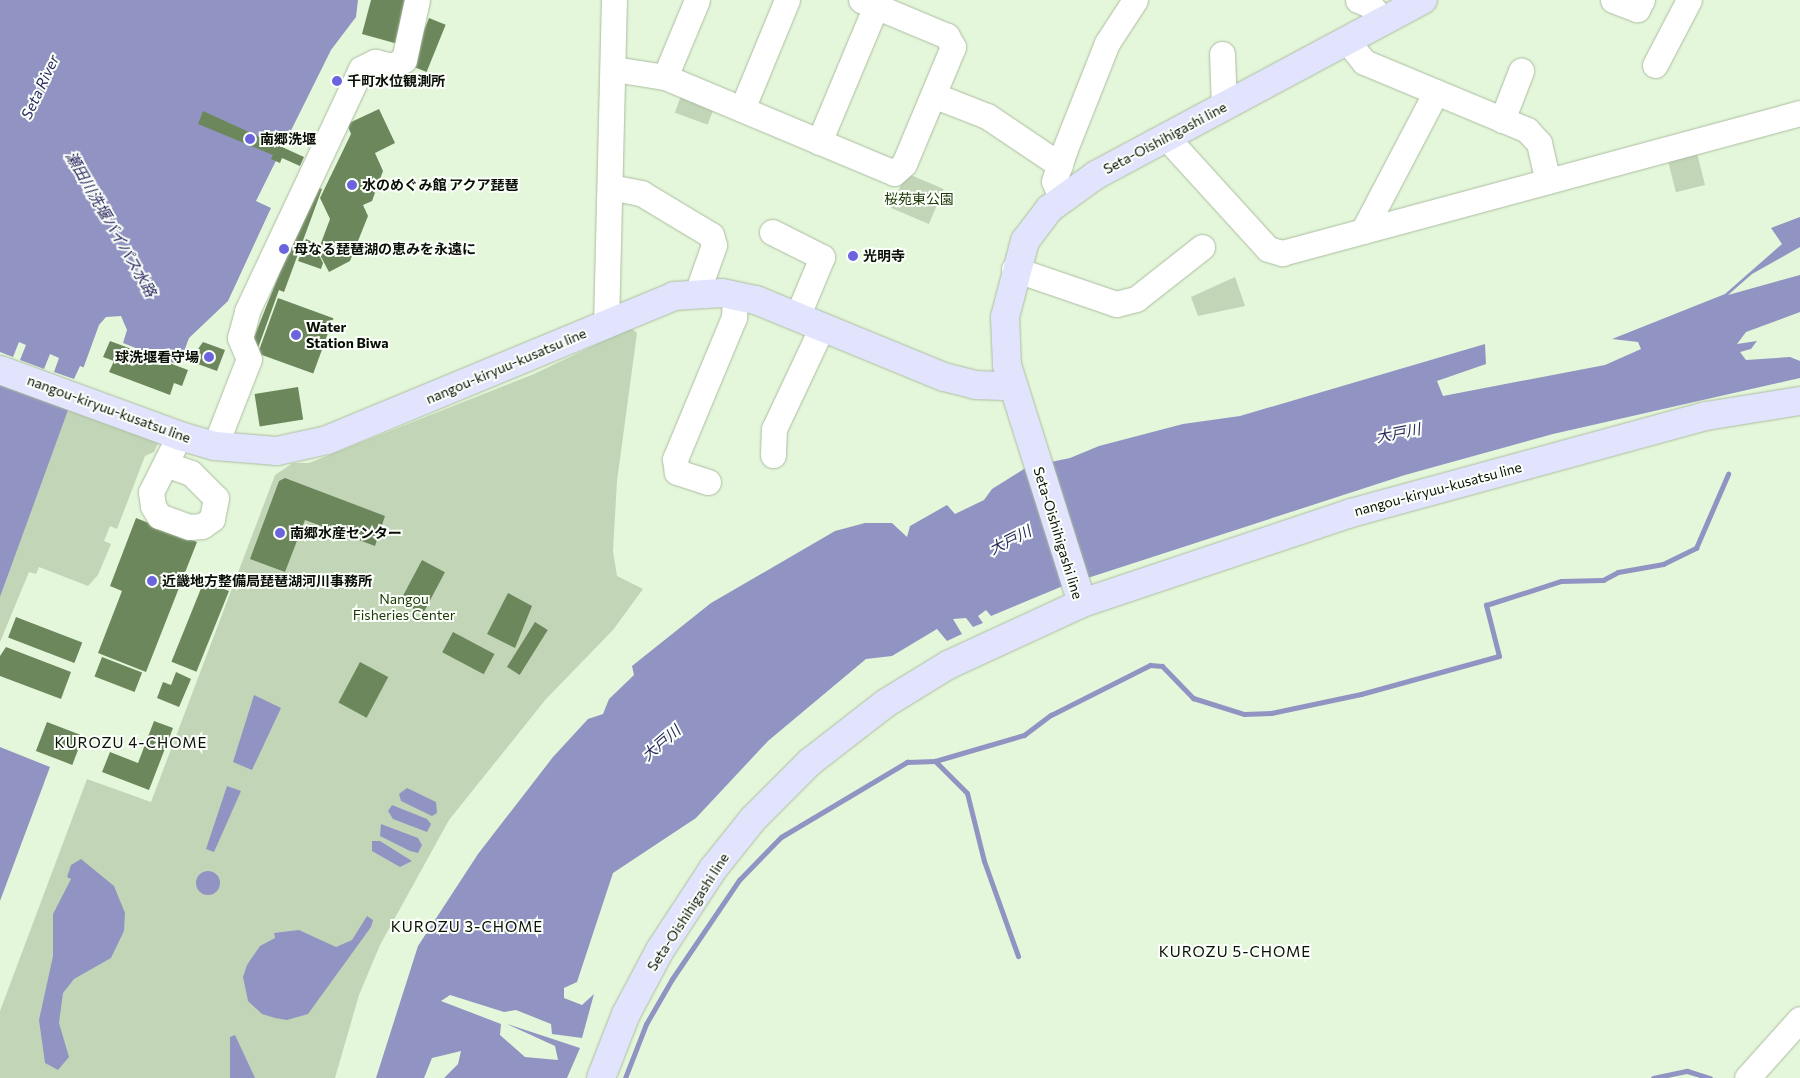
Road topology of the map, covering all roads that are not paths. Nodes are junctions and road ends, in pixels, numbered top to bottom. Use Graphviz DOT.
graph roads {
  1 [pos="417,0"];
  2 [pos="614,0"];
  3 [pos="697,0"];
  4 [pos="787,0"];
  5 [pos="1135,0"];
  6 [pos="1358,0"];
  7 [pos="1423,0"];
  8 [pos="1613,0"];
  9 [pos="1642,0"];
  10 [pos="1689,0"];
  11 [pos="868,3"];
  12 [pos="1383,20"];
  13 [pos="1346,41"];
  14 [pos="1222,54"];
  15 [pos="1655,65"];
  16 [pos="614,69"];
  17 [pos="1521,71"];
  18 [pos="665,77"];
  19 [pos="1436,92"];
  20 [pos="933,95"];
  21 [pos="1224,106"];
  22 [pos="742,110"];
  23 [pos="1800,113"];
  24 [pos="1502,120"];
  25 [pos="1166,137"];
  26 [pos="819,142"];
  27 [pos="1060,165"];
  28 [pos="1548,181"];
  29 [pos="610,188"];
  30 [pos="1062,198"];
  31 [pos="1363,231"];
  32 [pos="772,232"];
  33 [pos="1202,247"];
  34 [pos="1014,269"];
  35 [pos="698,293"];
  36 [pos="735,295"];
  37 [pos="809,322"];
  38 [pos="606,325"];
  39 [pos="0,370"];
  40 [pos="1014,394"];
  41 [pos="1800,401"];
  42 [pos="179,436"];
  43 [pos="215,446"];
  44 [pos="772,454"];
  45 [pos="168,465"];
  46 [pos="708,482"];
  47 [pos="1080,596"];
  48 [pos="1800,1019"];
  49 [pos="601,1078"];
  50 [pos="1747,1078"];
  1 -- 43 [label="street"];
  2 -- 16 [label="street"];
  3 -- 18 [label="street"];
  4 -- 22 [label="street"];
  5 -- 27 [label="street"];
  6 -- 12 [label="street"];
  7 -- 12 [label="main road, Seta-Oishihigashi line"];
  8 -- 9 [label="street"];
  10 -- 15 [label="street"];
  11 -- 20 [label="street"];
  11 -- 26 [label="street"];
  12 -- 13 [label="main road, Seta-Oishihigashi line"];
  13 -- 19 [label="street"];
  13 -- 21 [label="main road, Seta-Oishihigashi line"];
  14 -- 21 [label="street"];
  16 -- 18 [label="street"];
  16 -- 29 [label="street"];
  17 -- 24 [label="street"];
  18 -- 22 [label="street"];
  19 -- 24 [label="street"];
  19 -- 31 [label="street"];
  20 -- 26 [label="street"];
  20 -- 27 [label="street"];
  21 -- 25 [label="main road, Seta-Oishihigashi line"];
  22 -- 26 [label="street"];
  23 -- 28 [label="street"];
  24 -- 28 [label="street"];
  25 -- 30 [label="main road, Seta-Oishihigashi line"];
  25 -- 31 [label="street"];
  27 -- 30 [label="street"];
  28 -- 31 [label="street"];
  29 -- 35 [label="street"];
  29 -- 38 [label="street"];
  30 -- 34 [label="main road, Seta-Oishihigashi line"];
  32 -- 37 [label="street"];
  33 -- 34 [label="street"];
  34 -- 40 [label="main road, Seta-Oishihigashi line"];
  35 -- 36 [label="main road, nangou-kiryuu-kusatsu line"];
  35 -- 38 [label="main road, nangou-kiryuu-kusatsu line"];
  36 -- 37 [label="main road, nangou-kiryuu-kusatsu line"];
  36 -- 46 [label="street"];
  37 -- 40 [label="main road, nangou-kiryuu-kusatsu line"];
  37 -- 44 [label="street"];
  38 -- 43 [label="main road, nangou-kiryuu-kusatsu line"];
  39 -- 42 [label="main road, nangou-kiryuu-kusatsu line"];
  40 -- 47 [label="main road, Seta-Oishihigashi line"];
  41 -- 47 [label="main road, nangou-kiryuu-kusatsu line"];
  42 -- 43 [label="main road, nangou-kiryuu-kusatsu line"];
  42 -- 45 [label="street"];
  47 -- 49 [label="main road, Seta-Oishihigashi line"];
  48 -- 50 [label="street"];
}
